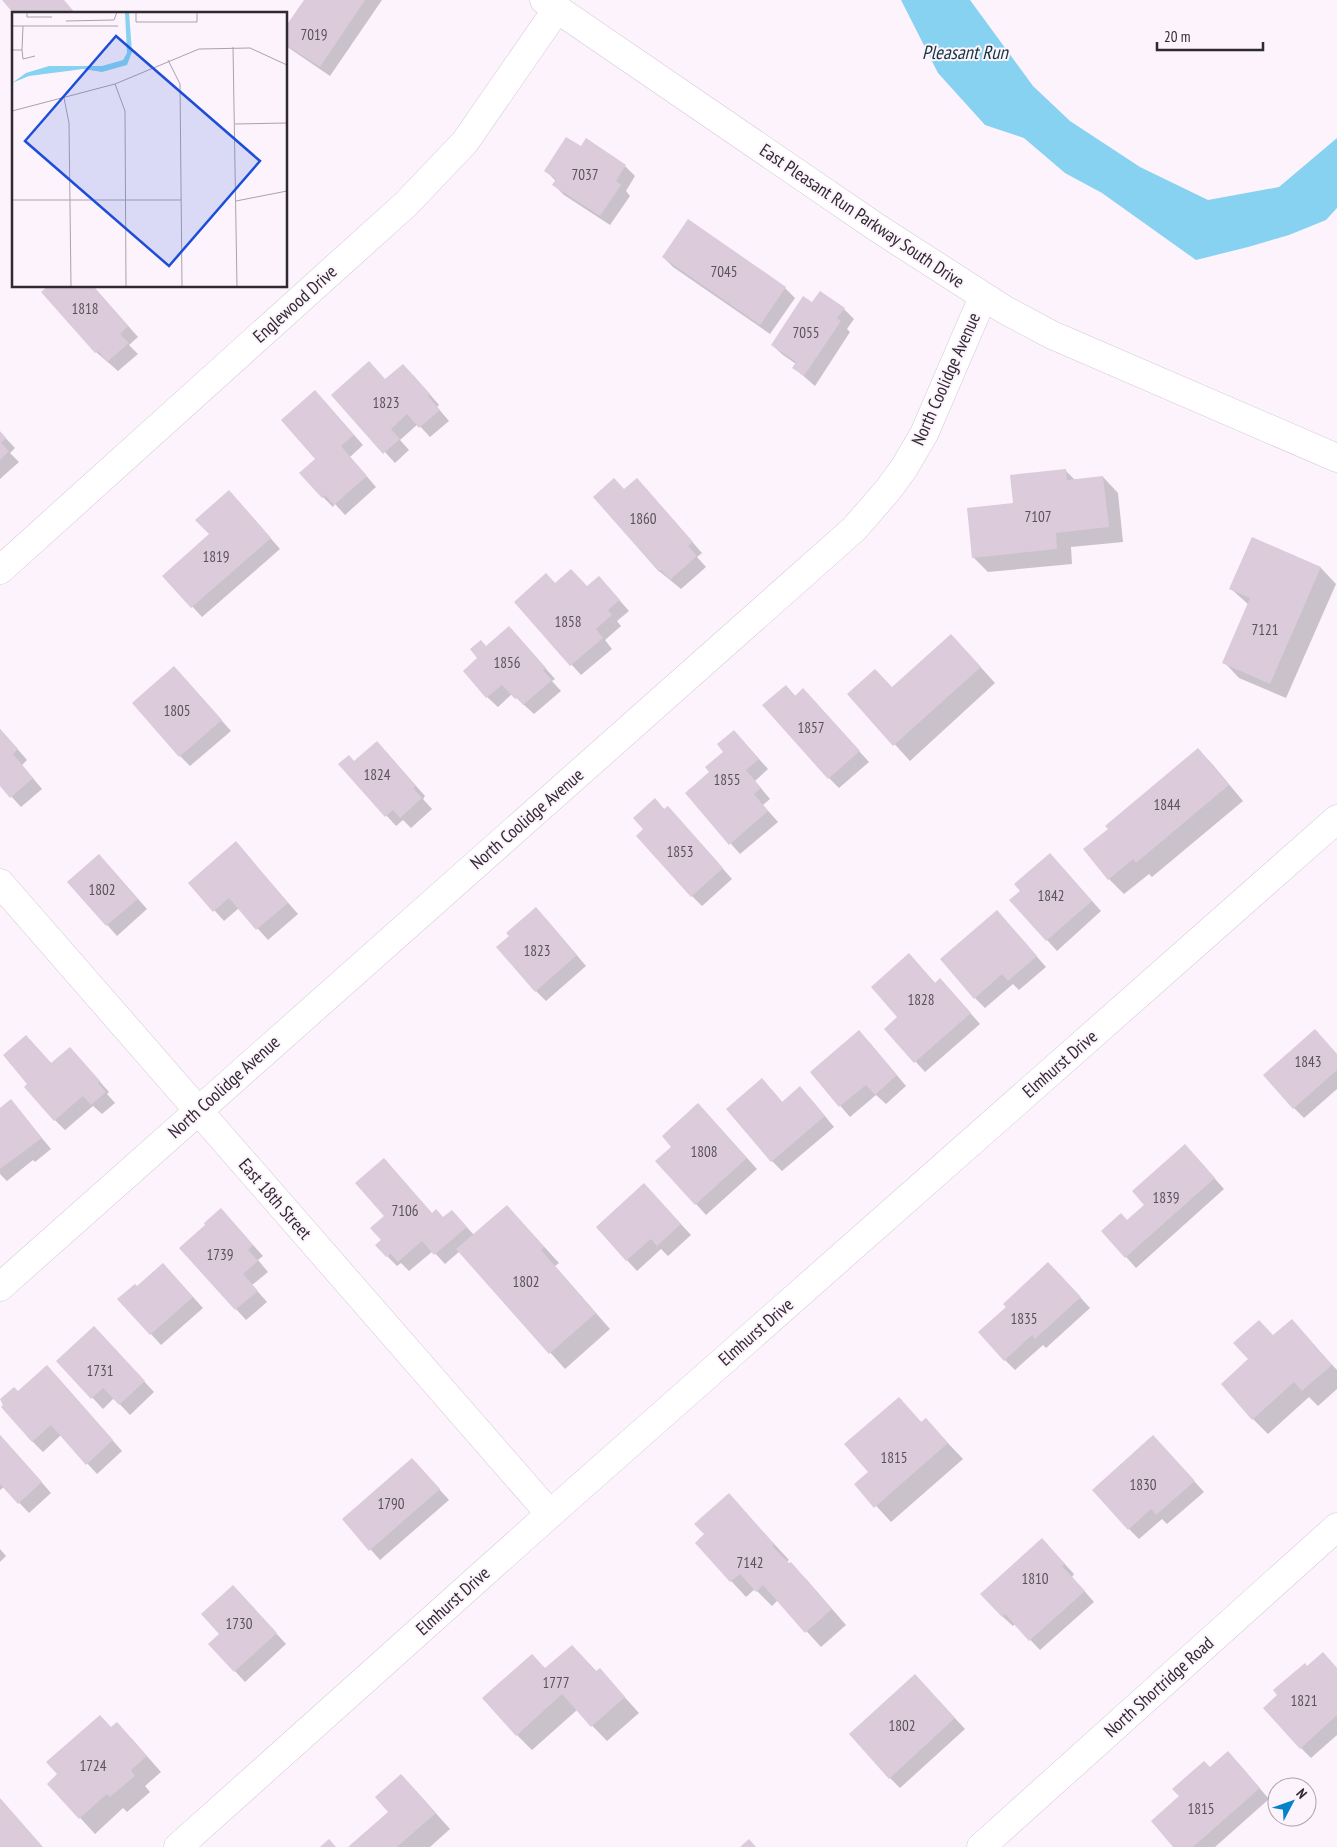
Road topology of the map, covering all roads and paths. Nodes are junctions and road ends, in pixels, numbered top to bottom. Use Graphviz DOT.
graph roads {
  1 [pos="550,4"];
  2 [pos="983,297"];
  3 [pos="1337,458"];
  4 [pos="0,570"];
  5 [pos="1337,819"];
  6 [pos="0,883"];
  7 [pos="197,1110"];
  8 [pos="0,1287"];
  9 [pos="550,1514"];
  10 [pos="1337,1527"];
  11 [pos="178,1847"];
  12 [pos="980,1847"];
  1 -- 2 [label="street, East Pleasant Run Parkway South Drive"];
  1 -- 4 [label="street, Englewood Drive"];
  2 -- 3 [label="street, East Pleasant Run Parkway South Drive"];
  2 -- 7 [label="street, North Coolidge Avenue"];
  5 -- 9 [label="street, Elmhurst Drive"];
  6 -- 7 [label="street, East 18th Street"];
  7 -- 8 [label="street, North Coolidge Avenue"];
  7 -- 9 [label="street, East 18th Street"];
  9 -- 11 [label="street, Elmhurst Drive"];
  10 -- 12 [label="street, North Shortridge Road"];
}
